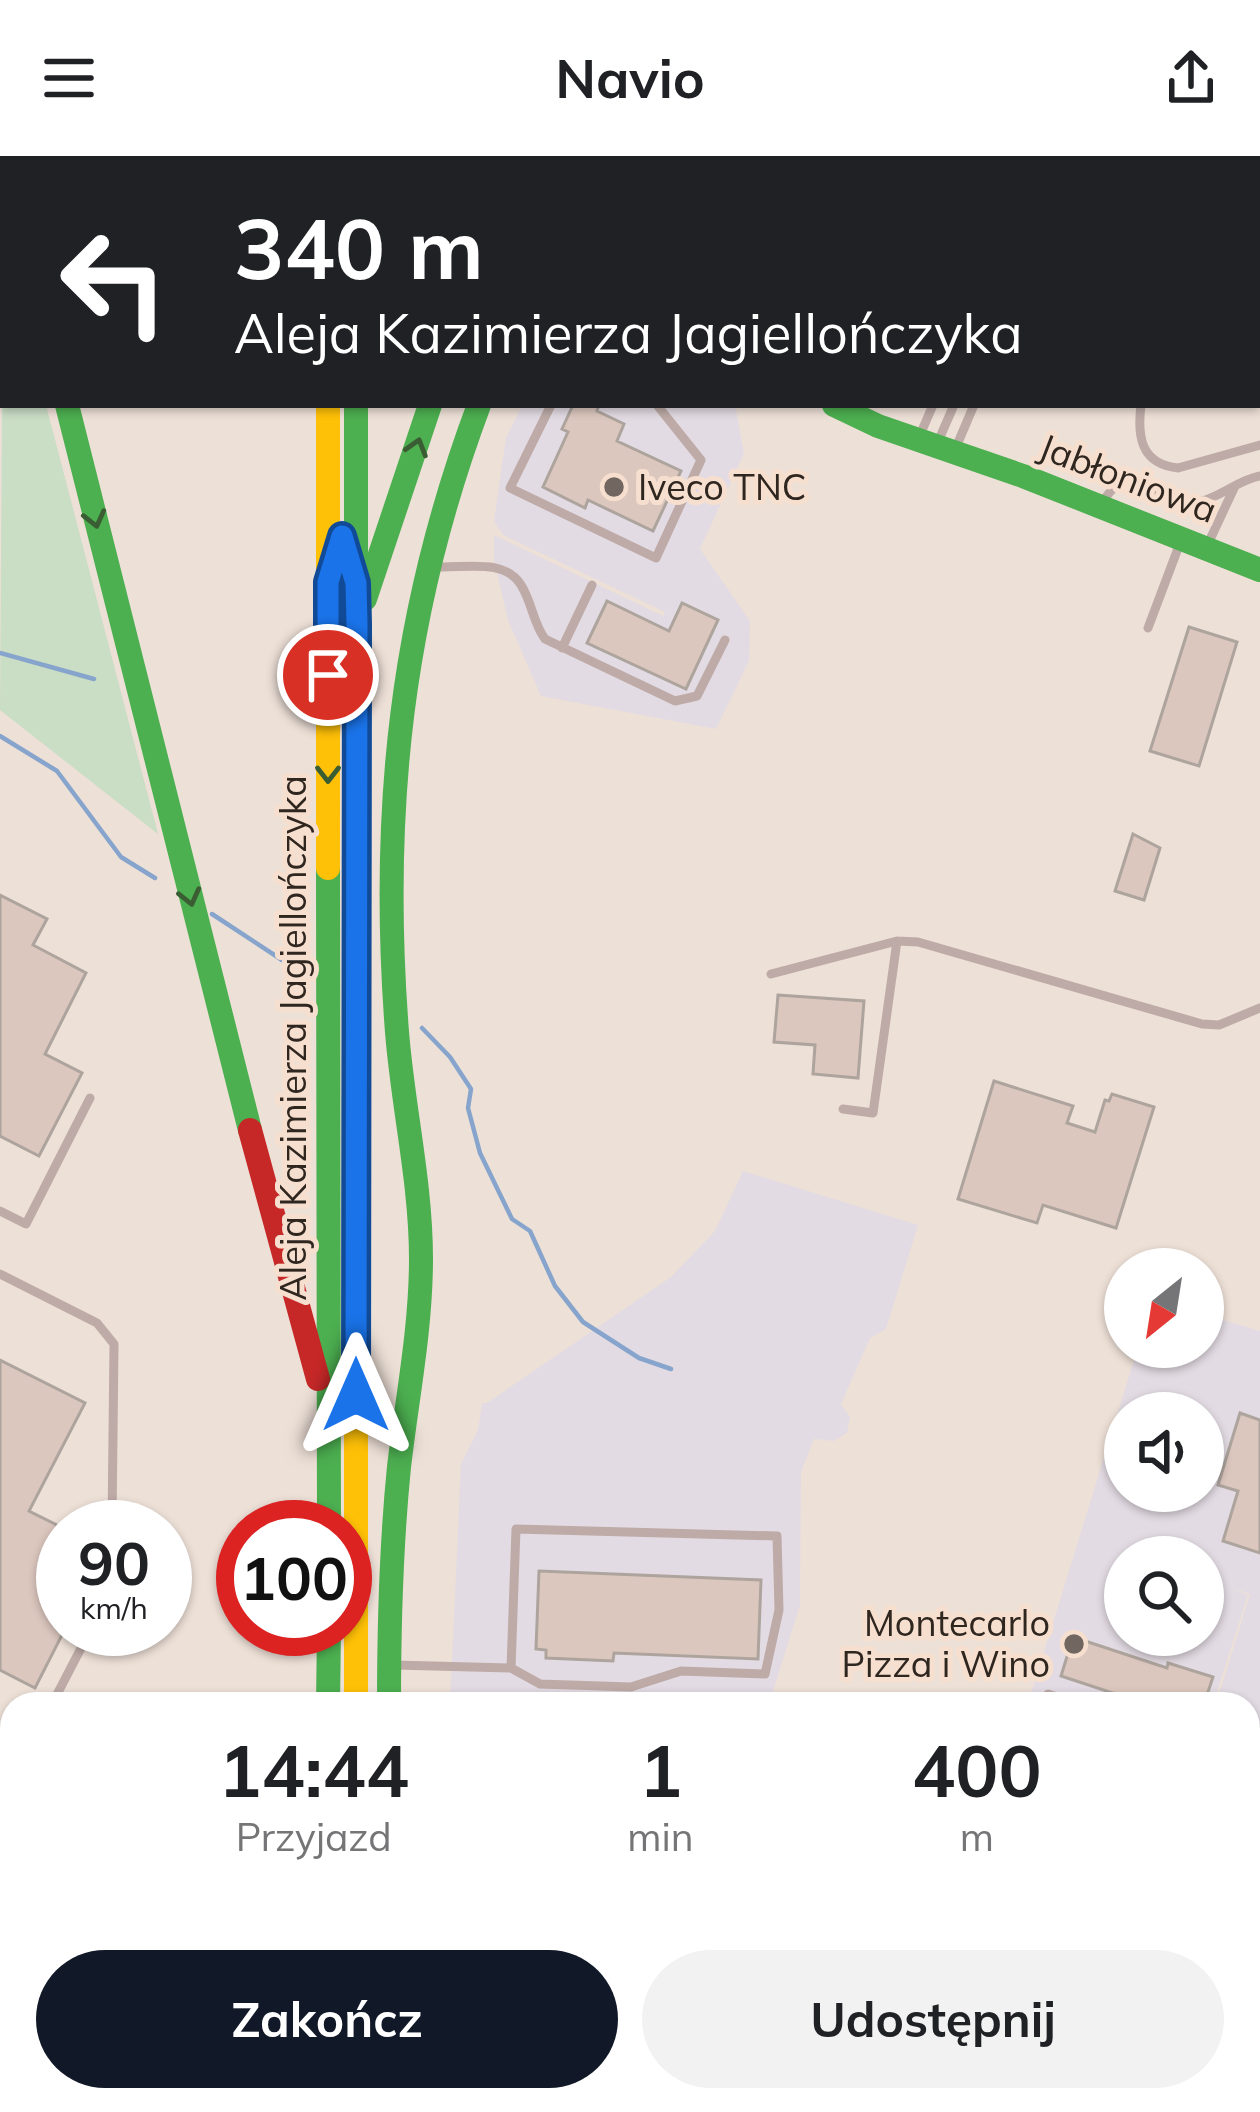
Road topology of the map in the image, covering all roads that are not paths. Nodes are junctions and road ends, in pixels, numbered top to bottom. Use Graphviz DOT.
graph roads {
  1 [pos="68,408"];
  2 [pos="328,408"];
  3 [pos="356,408"];
  4 [pos="429,408"];
  5 [pos="478,408"];
  6 [pos="550,408"];
  7 [pos="659,408"];
  8 [pos="841,408"];
  9 [pos="933,408"];
  10 [pos="953,408"];
  11 [pos="971,408"];
  12 [pos="1141,408"];
  13 [pos="1260,445"];
  14 [pos="936,446"];
  15 [pos="1260,476"];
  16 [pos="1235,486"];
  17 [pos="327,489"];
  18 [pos="356,489"];
  19 [pos="1101,506"];
  20 [pos="342,536"];
  21 [pos="1194,543"];
  22 [pos="426,566"];
  23 [pos="1260,570"];
  24 [pos="328,582"];
  25 [pos="356,583"];
  26 [pos="592,585"];
  27 [pos="357,624"];
  28 [pos="1148,628"];
  29 [pos="725,640"];
  30 [pos="562,648"];
  31 [pos="897,941"];
  32 [pos="771,974"];
  33 [pos="1260,1009"];
  34 [pos="91,1098"];
  35 [pos="843,1108"];
  36 [pos="0,1211"];
  37 [pos="0,1274"];
  38 [pos="330,1419"];
  39 [pos="112,1500"];
  40 [pos="329,1500"];
  41 [pos="77,1656"];
  42 [pos="328,1656"];
  43 [pos="389,1665"];
  44 [pos="511,1668"];
  45 [pos="58,1692"];
  46 [pos="328,1692"];
  47 [pos="356,1692"];
  48 [pos="389,1692"];
  1 -- 38 [label="main road, one-way"];
  2 -- 17 [label="main road, Aleja Kazimierza Jagiellończyka"];
  3 -- 18 [label="main road, Aleja Kazimierza Jagiellończyka"];
  27 -- 4 [label="main road, one-way"];
  5 -- 22 [label="main road"];
  6 -- 7 [label="lane"];
  8 -- 14 [label="main road, Jabłoniowa"];
  9 -- 14 [label="lane"];
  10 -- 14 [label="lane"];
  11 -- 14 [label="lane"];
  12 -- 13 [label="lane"];
  14 -- 19 [label="main road, Jabłoniowa"];
  15 -- 16 [label="lane"];
  16 -- 19 [label="lane"];
  16 -- 21 [label="lane"];
  17 -- 20 [label="lane"];
  17 -- 24 [label="main road, Aleja Kazimierza Jagiellończyka"];
  18 -- 20 [label="lane"];
  18 -- 25 [label="main road, Aleja Kazimierza Jagiellończyka"];
  19 -- 21 [label="main road, Jabłoniowa"];
  20 -- 24 [label="lane"];
  20 -- 25 [label="lane"];
  21 -- 23 [label="main road, Jabłoniowa"];
  21 -- 28 [label="lane"];
  22 -- 30 [label="lane"];
  22 -- 43 [label="main road"];
  24 -- 38 [label="main road, Aleja Kazimierza Jagiellończyka, one-way"];
  25 -- 27 [label="main road, Aleja Kazimierza Jagiellończyka"];
  26 -- 30 [label="lane"];
  27 -- 47 [label="main road, Aleja Kazimierza Jagiellończyka"];
  29 -- 30 [label="lane"];
  31 -- 32 [label="lane"];
  31 -- 33 [label="lane"];
  31 -- 35 [label="lane"];
  34 -- 36 [label="lane"];
  37 -- 39 [label="lane"];
  38 -- 40 [label="main road, Aleja Kazimierza Jagiellończyka"];
  41 -- 45 [label="lane"];
  42 -- 46 [label="main road"];
  43 -- 44 [label="lane"];
  43 -- 48 [label="main road"];
  44 -- 44 [label="lane"];
}
